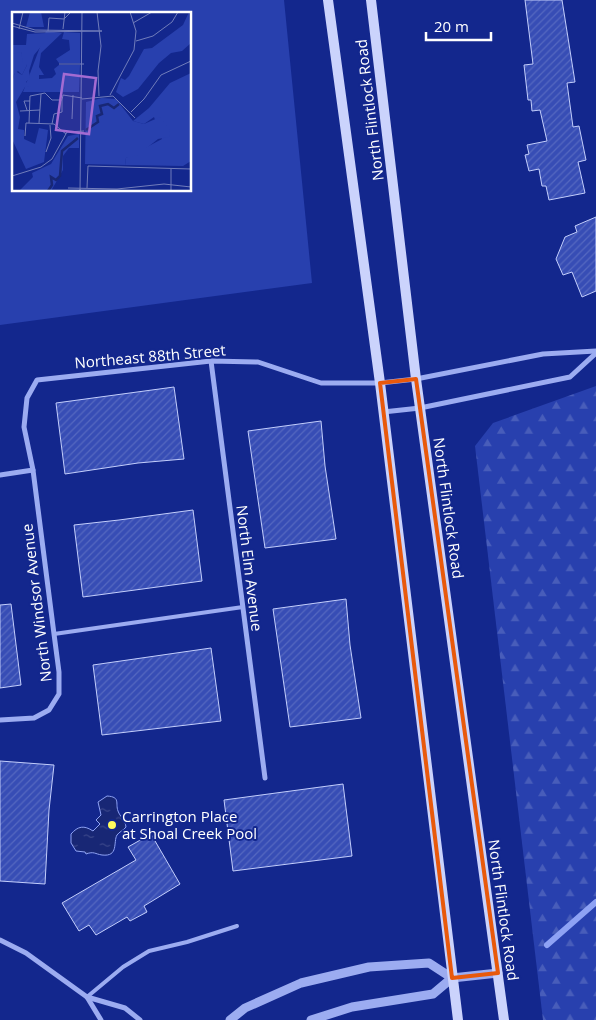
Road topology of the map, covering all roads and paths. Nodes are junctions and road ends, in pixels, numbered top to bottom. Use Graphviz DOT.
graph roads {
  1 [pos="328,0"];
  2 [pos="371,0"];
  3 [pos="596,352"];
  4 [pos="211,361"];
  5 [pos="416,379"];
  6 [pos="380,383"];
  7 [pos="420,408"];
  8 [pos="383,412"];
  9 [pos="33,470"];
  10 [pos="0,475"];
  11 [pos="243,607"];
  12 [pos="54,634"];
  13 [pos="0,720"];
  14 [pos="265,778"];
  15 [pos="237,926"];
  16 [pos="0,940"];
  17 [pos="498,973"];
  18 [pos="452,978"];
  19 [pos="87,997"];
  20 [pos="101,1020"];
  21 [pos="140,1020"];
  22 [pos="230,1020"];
  23 [pos="311,1020"];
  24 [pos="458,1020"];
  25 [pos="504,1020"];
  1 -- 6 [label="main road, North Flintlock Road"];
  2 -- 5 [label="main road, North Flintlock Road"];
  3 -- 5 [label="street, Northeast 88th Street"];
  3 -- 7 [label="street, Northeast 88th Street"];
  4 -- 6 [label="street, Northeast 88th Street"];
  4 -- 9 [label="street, Northeast 88th Street"];
  4 -- 11 [label="street, North Elm Avenue"];
  5 -- 6 [label="street, Northeast 88th Street"];
  5 -- 7 [label="main road, North Flintlock Road"];
  6 -- 8 [label="main road, North Flintlock Road"];
  7 -- 8 [label="street"];
  7 -- 17 [label="main road, North Flintlock Road"];
  8 -- 18 [label="main road, North Flintlock Road"];
  9 -- 10 [label="street"];
  9 -- 12 [label="street, North Windsor Avenue"];
  11 -- 12 [label="lane"];
  11 -- 14 [label="street, North Elm Avenue"];
  12 -- 13 [label="street, North Windsor Avenue"];
  15 -- 19 [label="lane"];
  16 -- 19 [label="street"];
  17 -- 18 [label="street"];
  17 -- 25 [label="main road, North Flintlock Road"];
  18 -- 22 [label="street"];
  18 -- 23 [label="street"];
  18 -- 24 [label="main road, North Flintlock Road"];
  19 -- 20 [label="street"];
  19 -- 21 [label="street"];
}
